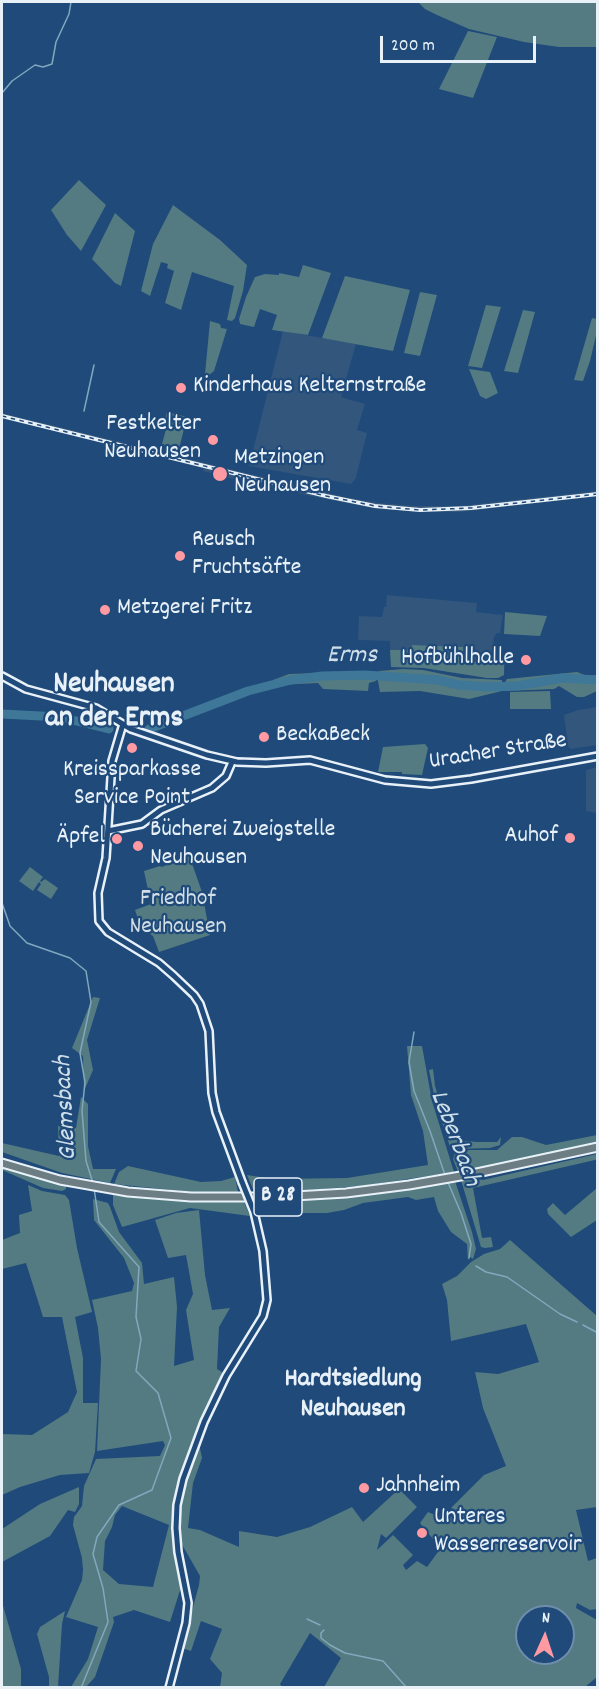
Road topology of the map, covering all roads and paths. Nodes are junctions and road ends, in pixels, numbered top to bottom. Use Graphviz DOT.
graph roads {
  1 [pos="2,676"];
  2 [pos="123,724"];
  3 [pos="597,756"];
  4 [pos="232,762"];
  5 [pos="108,831"];
  6 [pos="597,1147"];
  7 [pos="2,1163"];
  8 [pos="170,1688"];
  1 -- 2 [label="street, Uracher Straße"];
  2 -- 4 [label="street, Uracher Straße"];
  2 -- 5 [label="street"];
  3 -- 4 [label="street, Uracher Straße"];
  4 -- 5 [label="street"];
  5 -- 8 [label="street, bridge"];
  6 -- 7 [label="main road, B 28"];
}
